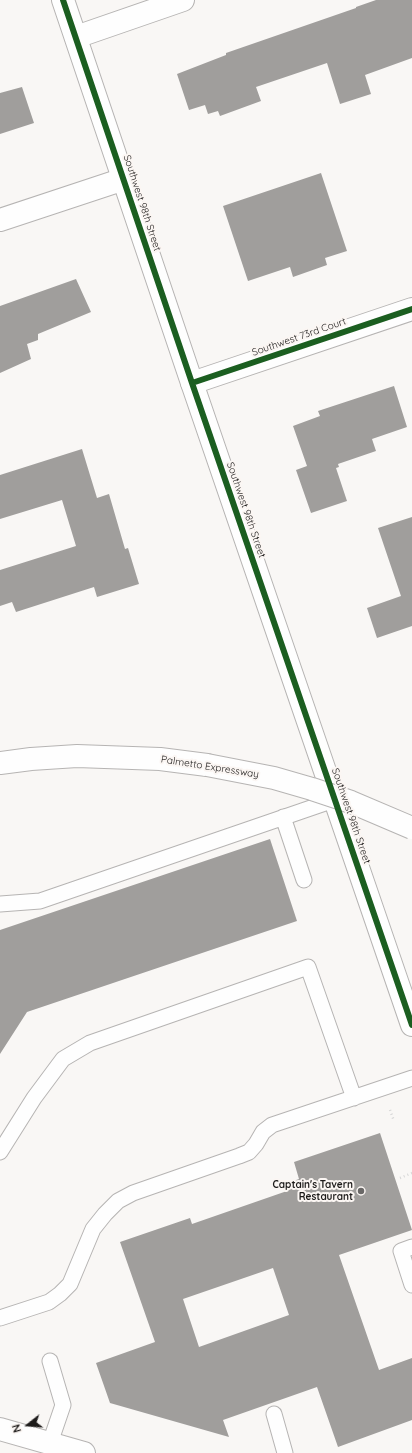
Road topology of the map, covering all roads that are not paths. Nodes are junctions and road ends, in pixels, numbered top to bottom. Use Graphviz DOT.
graph roads {
  1 [pos="63,0"];
  2 [pos="183,0"];
  3 [pos="76,37"];
  4 [pos="124,179"];
  5 [pos="0,220"];
  6 [pos="412,309"];
  7 [pos="192,383"];
  8 [pos="0,763"];
  9 [pos="334,800"];
  10 [pos="283,817"];
  11 [pos="412,828"];
  12 [pos="304,880"];
  13 [pos="0,904"];
  14 [pos="412,1025"];
  15 [pos="412,1078"];
  16 [pos="354,1098"];
  17 [pos="0,1152"];
  18 [pos="412,1247"];
  19 [pos="412,1285"];
  20 [pos="0,1318"];
  21 [pos="50,1362"];
  22 [pos="274,1414"];
  23 [pos="0,1429"];
  24 [pos="50,1443"];
  25 [pos="84,1453"];
  26 [pos="285,1453"];
  1 -- 3 [label="main road, Southwest 98th Street"];
  2 -- 3 [label="main road"];
  3 -- 4 [label="main road, Southwest 98th Street"];
  4 -- 5 [label="main road"];
  4 -- 7 [label="main road, Southwest 98th Street"];
  6 -- 7 [label="main road, Southwest 73rd Court"];
  7 -- 9 [label="main road, Southwest 98th Street"];
  8 -- 11 [label="main road, Palmetto Expressway, bridge"];
  9 -- 10 [label="lane"];
  9 -- 14 [label="main road, Southwest 98th Street"];
  10 -- 12 [label="lane"];
  10 -- 13 [label="lane"];
  15 -- 16 [label="lane"];
  16 -- 17 [label="lane"];
  16 -- 20 [label="lane"];
  18 -- 19 [label="lane"];
  21 -- 24 [label="lane"];
  22 -- 26 [label="lane"];
  23 -- 24 [label="main road"];
  24 -- 25 [label="main road"];
}
